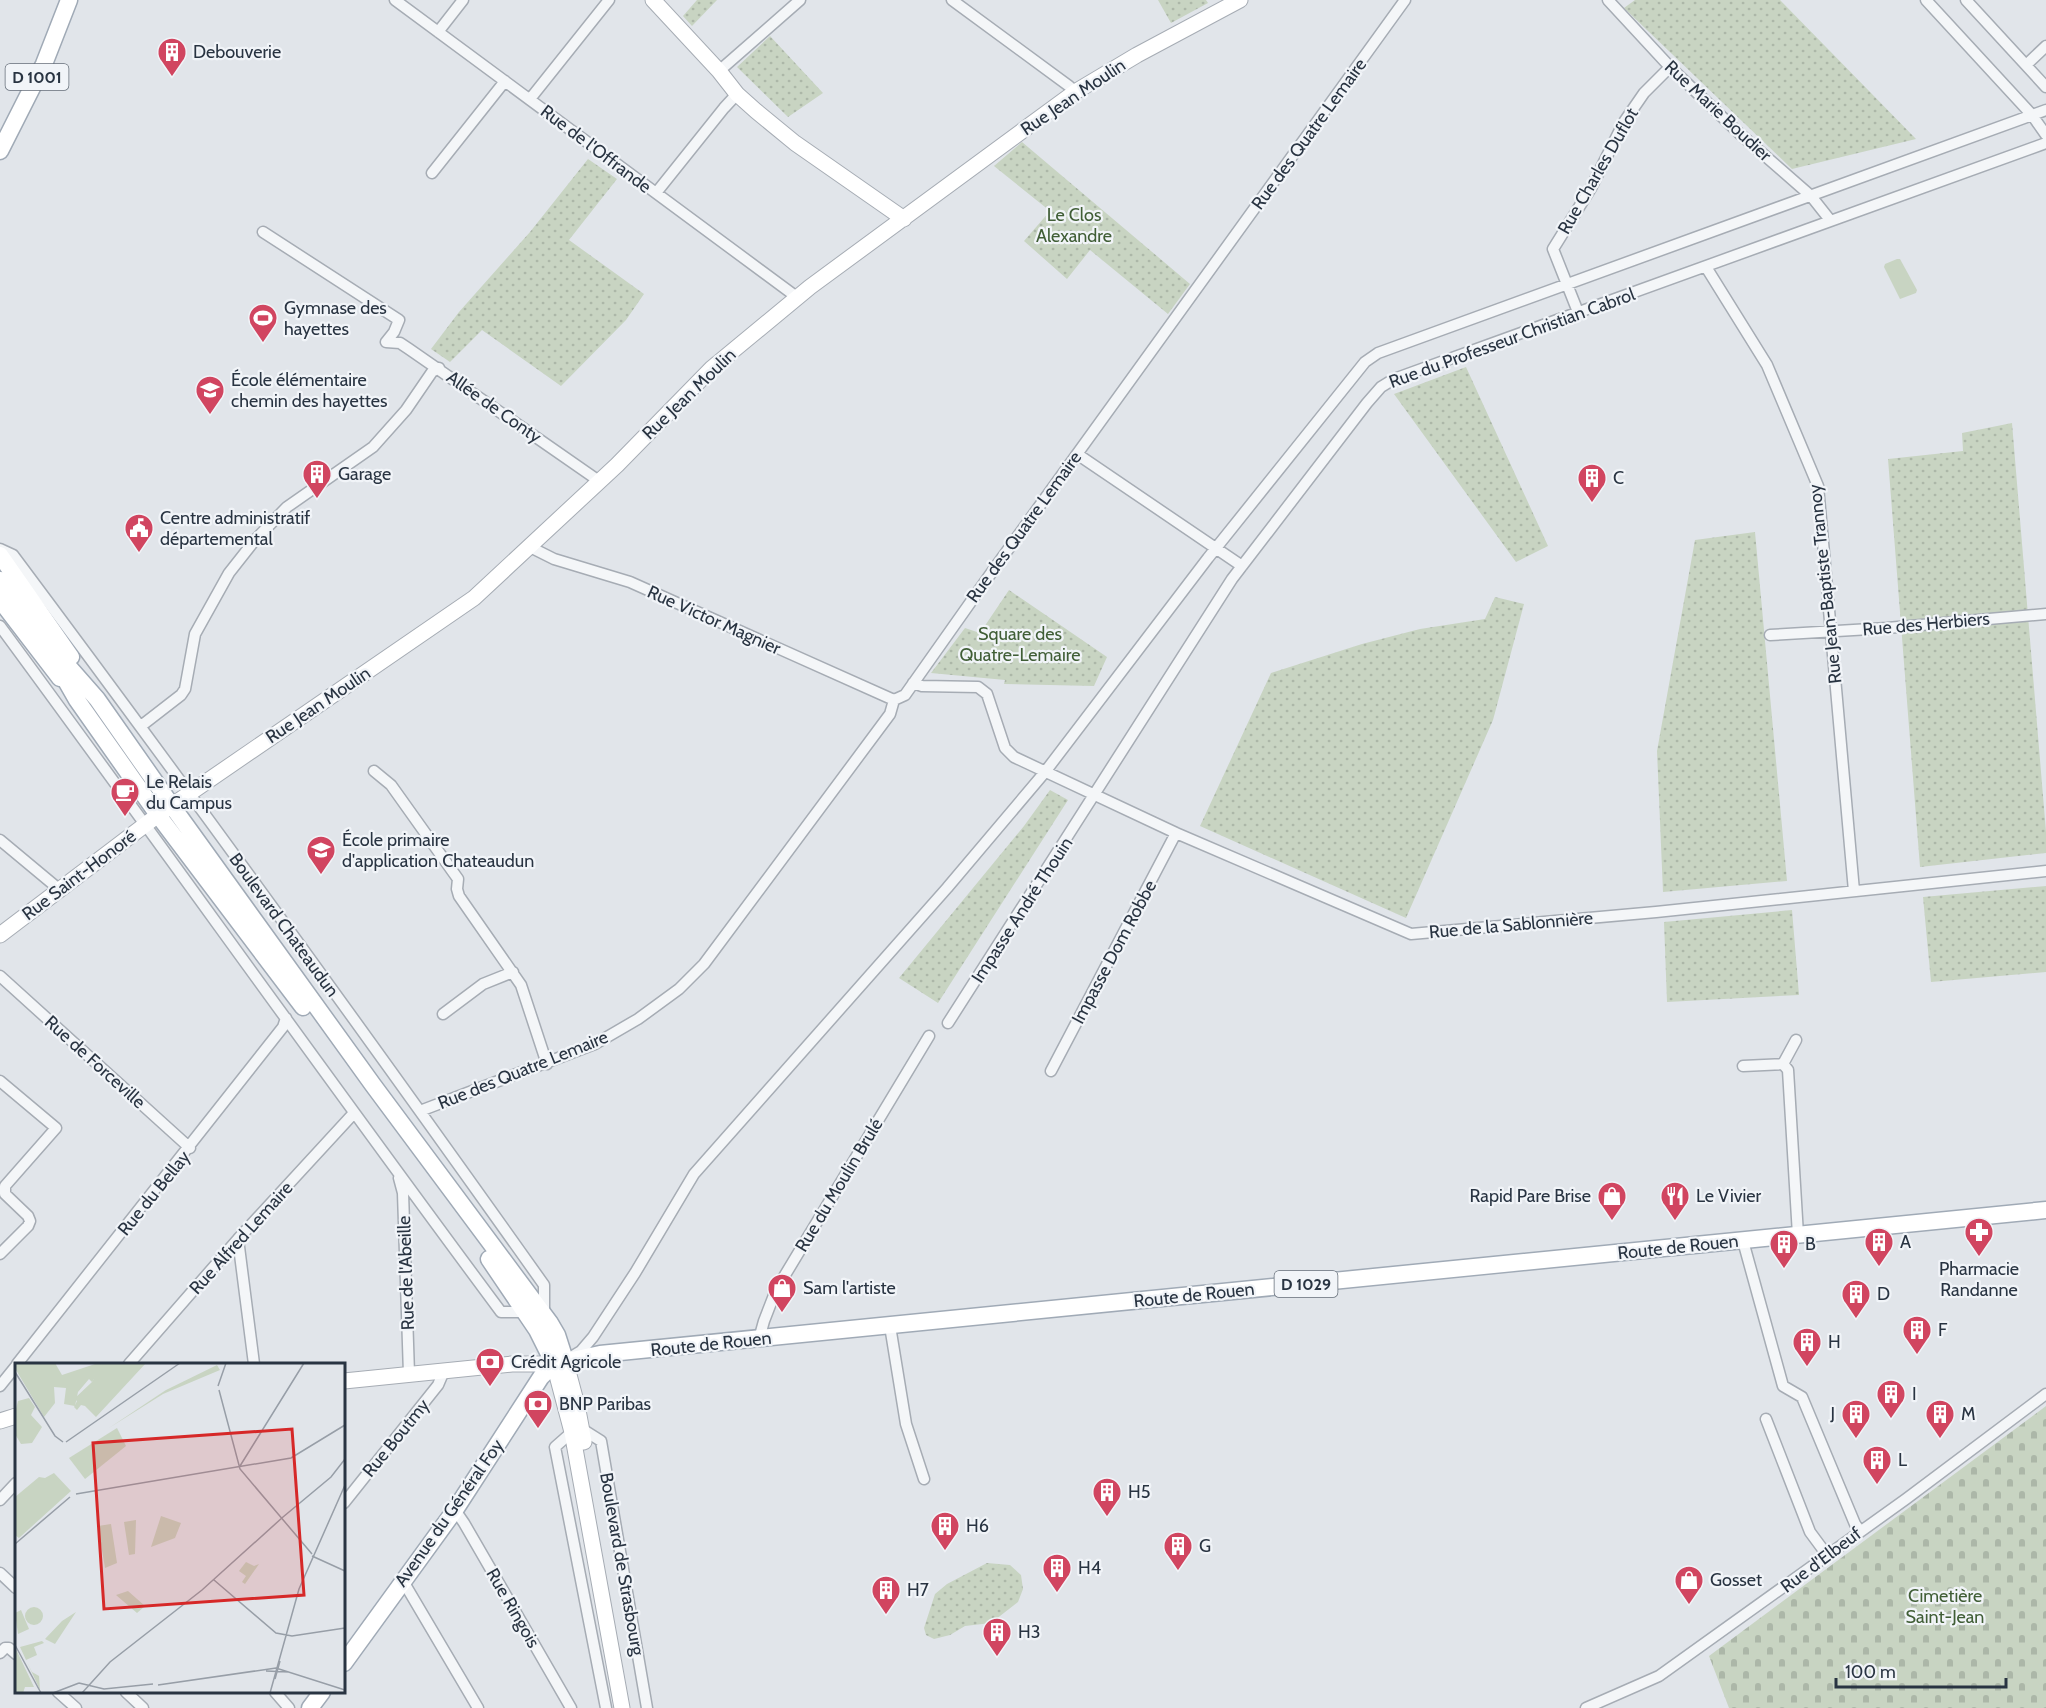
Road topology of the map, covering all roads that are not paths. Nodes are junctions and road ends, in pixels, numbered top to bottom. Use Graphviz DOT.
graph roads {
  1 [pos="59,0"];
  2 [pos="69,0"];
  3 [pos="395,0"];
  4 [pos="463,0"];
  5 [pos="609,0"];
  6 [pos="652,0"];
  7 [pos="800,0"];
  8 [pos="952,0"];
  9 [pos="1240,0"];
  10 [pos="1405,0"];
  11 [pos="1926,0"];
  12 [pos="1966,0"];
  13 [pos="1612,1"];
  14 [pos="438,32"];
  15 [pos="2046,46"];
  16 [pos="2026,65"];
  17 [pos="1670,67"];
  18 [pos="719,71"];
  19 [pos="505,81"];
  20 [pos="2046,87"];
  21 [pos="1075,92"];
  22 [pos="737,94"];
  23 [pos="530,99"];
  24 [pos="2046,110"];
  25 [pos="2032,115"];
  26 [pos="0,129"];
  27 [pos="2046,135"];
  28 [pos="2046,143"];
  29 [pos="0,151"];
  30 [pos="432,173"];
  31 [pos="656,193"];
  32 [pos="1811,196"];
  33 [pos="904,219"];
  34 [pos="1830,220"];
  35 [pos="263,232"];
  36 [pos="1706,267"];
  37 [pos="1566,284"];
  38 [pos="798,298"];
  39 [pos="1578,312"];
  40 [pos="439,368"];
  41 [pos="1077,454"];
  42 [pos="599,481"];
  43 [pos="530,547"];
  44 [pos="1215,548"];
  45 [pos="0,549"];
  46 [pos="0,555"];
  47 [pos="1242,566"];
  48 [pos="0,580"];
  49 [pos="0,600"];
  50 [pos="57,614"];
  51 [pos="2046,614"];
  52 [pos="0,626"];
  53 [pos="1831,632"];
  54 [pos="47,633"];
  55 [pos="1770,635"];
  56 [pos="913,683"];
  57 [pos="78,700"];
  58 [pos="894,700"];
  59 [pos="141,726"];
  60 [pos="374,771"];
  61 [pos="1045,772"];
  62 [pos="189,794"];
  63 [pos="1095,797"];
  64 [pos="159,815"];
  65 [pos="1176,833"];
  66 [pos="0,840"];
  67 [pos="2046,871"];
  68 [pos="60,891"];
  69 [pos="1854,891"];
  70 [pos="0,935"];
  71 [pos="513,972"];
  72 [pos="0,976"];
  73 [pos="443,1014"];
  74 [pos="286,1018"];
  75 [pos="948,1023"];
  76 [pos="929,1036"];
  77 [pos="1796,1040"];
  78 [pos="547,1064"];
  79 [pos="1783,1064"];
  80 [pos="1743,1066"];
  81 [pos="1051,1071"];
  82 [pos="0,1081"];
  83 [pos="420,1111"];
  84 [pos="354,1113"];
  85 [pos="190,1148"];
  86 [pos="397,1172"];
  87 [pos="2046,1210"];
  88 [pos="1798,1235"];
  89 [pos="238,1239"];
  90 [pos="1743,1241"];
  91 [pos="0,1254"];
  92 [pos="526,1312"];
  93 [pos="544,1314"];
  94 [pos="890,1326"];
  95 [pos="759,1339"];
  96 [pos="560,1362"];
  97 [pos="19,1363"];
  98 [pos="131,1363"];
  99 [pos="254,1363"];
  100 [pos="15,1367"];
  101 [pos="444,1371"];
  102 [pos="410,1374"];
  103 [pos="345,1381"];
  104 [pos="1,1384"];
  105 [pos="2046,1394"];
  106 [pos="15,1416"];
  107 [pos="1766,1419"];
  108 [pos="0,1421"];
  109 [pos="577,1431"];
  110 [pos="924,1479"];
  111 [pos="15,1484"];
  112 [pos="0,1500"];
  113 [pos="345,1502"];
  114 [pos="455,1509"];
  115 [pos="1860,1531"];
  116 [pos="1827,1555"];
  117 [pos="0,1573"];
  118 [pos="403,1581"];
  119 [pos="15,1587"];
  120 [pos="0,1653"];
  121 [pos="15,1653"];
  122 [pos="345,1662"];
  123 [pos="59,1693"];
  124 [pos="127,1693"];
  125 [pos="276,1693"];
  126 [pos="321,1693"];
  127 [pos="76,1708"];
  128 [pos="143,1708"];
  129 [pos="289,1708"];
  130 [pos="310,1708"];
  131 [pos="478,1708"];
  132 [pos="571,1708"];
  133 [pos="606,1708"];
  134 [pos="622,1708"];
  135 [pos="631,1708"];
  136 [pos="647,1708"];
  137 [pos="1586,1708"];
  1 -- 26 [label="main road, D 1001"];
  2 -- 29 [label="main road, D 1001"];
  3 -- 14 [label="street, Rue de l'Offrande"];
  4 -- 14 [label="street"];
  5 -- 23 [label="street"];
  6 -- 18 [label="main road"];
  7 -- 18 [label="street"];
  8 -- 21 [label="street"];
  9 -- 21 [label="main road, Rue Jean Moulin"];
  10 -- 41 [label="street, Rue des Quatre Lemaire"];
  11 -- 25 [label="street"];
  12 -- 16 [label="street"];
  13 -- 17 [label="street, Rue Marie Boudier"];
  14 -- 19 [label="street, Rue de l'Offrande"];
  15 -- 16 [label="street"];
  16 -- 20 [label="street"];
  17 -- 32 [label="street, Rue Marie Boudier"];
  17 -- 37 [label="street, Rue Charles Duflot"];
  18 -- 22 [label="main road"];
  19 -- 23 [label="street, Rue de l'Offrande"];
  19 -- 30 [label="street"];
  21 -- 33 [label="main road, Rue Jean Moulin"];
  22 -- 31 [label="street"];
  22 -- 33 [label="main road"];
  23 -- 31 [label="street, Rue de l'Offrande"];
  24 -- 25 [label="street"];
  25 -- 27 [label="street"];
  25 -- 32 [label="street"];
  28 -- 34 [label="street, Rue du Professeur Christian Cabrol"];
  31 -- 38 [label="street, Rue de l'Offrande"];
  32 -- 34 [label="street, Rue Marie Boudier"];
  32 -- 37 [label="street"];
  33 -- 38 [label="main road, Rue Jean Moulin"];
  34 -- 36 [label="street, Rue du Professeur Christian Cabrol"];
  35 -- 40 [label="street, Allée de Conty"];
  36 -- 39 [label="street, Rue du Professeur Christian Cabrol"];
  36 -- 53 [label="street, Rue Jean-Baptiste Trannoy"];
  37 -- 39 [label="street, Rue Charles Duflot"];
  37 -- 44 [label="street"];
  38 -- 42 [label="main road, Rue Jean Moulin"];
  39 -- 47 [label="street, Rue du Professeur Christian Cabrol"];
  40 -- 42 [label="street, Allée de Conty"];
  40 -- 59 [label="street"];
  41 -- 44 [label="street"];
  41 -- 56 [label="street, Rue des Quatre Lemaire"];
  42 -- 43 [label="main road, Rue Jean Moulin"];
  43 -- 58 [label="street, Rue Victor Magnier"];
  43 -- 62 [label="main road, Rue Jean Moulin"];
  44 -- 47 [label="street"];
  44 -- 61 [label="street"];
  45 -- 50 [label="street, Boulevard Chateaudun"];
  46 -- 54 [label="main road"];
  47 -- 63 [label="street, Rue du Professeur Christian Cabrol"];
  48 -- 54 [label="main road, Boulevard Chateaudun"];
  49 -- 57 [label="main road"];
  50 -- 54 [label="street"];
  50 -- 59 [label="street, Boulevard Chateaudun"];
  51 -- 53 [label="street, Rue des Herbiers"];
  52 -- 64 [label="street, Boulevard Chateaudun"];
  53 -- 55 [label="street, Rue des Herbiers"];
  53 -- 69 [label="street, Rue Jean-Baptiste Trannoy"];
  54 -- 57 [label="main road, Boulevard Chateaudun"];
  54 -- 64 [label="main road, Boulevard Chateaudun"];
  56 -- 58 [label="street, Rue des Quatre Lemaire"];
  56 -- 61 [label="street, Rue de la Sablonnière"];
  57 -- 64 [label="main road, Boulevard Chateaudun"];
  58 -- 78 [label="street, Rue des Quatre Lemaire"];
  59 -- 62 [label="street, Boulevard Chateaudun"];
  60 -- 71 [label="street"];
  61 -- 63 [label="street, Rue de la Sablonnière"];
  61 -- 96 [label="street"];
  62 -- 64 [label="main road, Rue Jean Moulin"];
  62 -- 83 [label="street, Boulevard Chateaudun"];
  63 -- 65 [label="street, Rue de la Sablonnière"];
  63 -- 75 [label="street, Impasse André Thouin"];
  64 -- 68 [label="main road, Rue Saint-Honoré"];
  64 -- 74 [label="street, Boulevard Chateaudun"];
  64 -- 92 [label="main road, Boulevard Chateaudun"];
  64 -- 93 [label="main road, Boulevard Chateaudun"];
  65 -- 69 [label="street, Rue de la Sablonnière"];
  65 -- 81 [label="street, Impasse Dom Robbe"];
  66 -- 68 [label="street"];
  67 -- 69 [label="street, Rue de la Sablonnière"];
  68 -- 70 [label="main road, Rue Saint-Honoré"];
  71 -- 73 [label="street"];
  71 -- 78 [label="street"];
  72 -- 85 [label="street, Rue de Forceville"];
  74 -- 84 [label="street, Boulevard Chateaudun"];
  74 -- 85 [label="street, Rue du Bellay"];
  76 -- 95 [label="street, Rue du Moulin Brulé"];
  77 -- 79 [label="street"];
  78 -- 83 [label="street, Rue des Quatre Lemaire"];
  79 -- 80 [label="street"];
  79 -- 88 [label="street"];
  82 -- 91 [label="street"];
  83 -- 93 [label="street, Boulevard Chateaudun"];
  84 -- 86 [label="street, Boulevard Chateaudun"];
  84 -- 89 [label="street, Rue Alfred Lemaire"];
  85 -- 97 [label="street, Rue du Bellay"];
  86 -- 92 [label="street, Boulevard Chateaudun"];
  86 -- 102 [label="street, Rue de l'Abeille"];
  87 -- 88 [label="main road, Route de Rouen / D 1029"];
  88 -- 90 [label="main road, Route de Rouen / D 1029"];
  89 -- 98 [label="street, Rue Alfred Lemaire"];
  89 -- 99 [label="street"];
  90 -- 94 [label="main road, Route de Rouen / D 1029"];
  90 -- 115 [label="street"];
  92 -- 96 [label="main road, Boulevard Chateaudun"];
  93 -- 96 [label="main road, Boulevard Chateaudun"];
  94 -- 95 [label="main road, Route de Rouen / D 1029"];
  94 -- 110 [label="street"];
  95 -- 96 [label="main road, Route de Rouen / D 1029"];
  96 -- 101 [label="main road, Route de Rouen"];
  96 -- 109 [label="main road, Boulevard de Strasbourg"];
  96 -- 114 [label="main road, Avenue du Général Foy"];
  100 -- 104 [label="street, Rue du Bellay"];
  101 -- 102 [label="main road, Route de Rouen"];
  101 -- 113 [label="street, Rue Boutmy"];
  102 -- 103 [label="main road, Route de Rouen"];
  105 -- 115 [label="street, Rue d'Elbeuf"];
  106 -- 108 [label="main road"];
  107 -- 116 [label="street"];
  109 -- 133 [label="street"];
  109 -- 134 [label="main road, Boulevard de Strasbourg"];
  109 -- 135 [label="main road, Boulevard de Strasbourg"];
  109 -- 136 [label="street, Boulevard de Strasbourg"];
  111 -- 112 [label="street"];
  114 -- 118 [label="main road, Avenue du Général Foy"];
  114 -- 132 [label="street, Rue Ringois"];
  115 -- 116 [label="street, Rue d'Elbeuf"];
  116 -- 137 [label="street, Rue d'Elbeuf"];
  117 -- 119 [label="street"];
  118 -- 122 [label="main road, Avenue du Général Foy"];
  118 -- 131 [label="street"];
  120 -- 121 [label="street"];
  123 -- 127 [label="street"];
  124 -- 128 [label="street"];
  125 -- 129 [label="street"];
  126 -- 130 [label="main road"];
}
